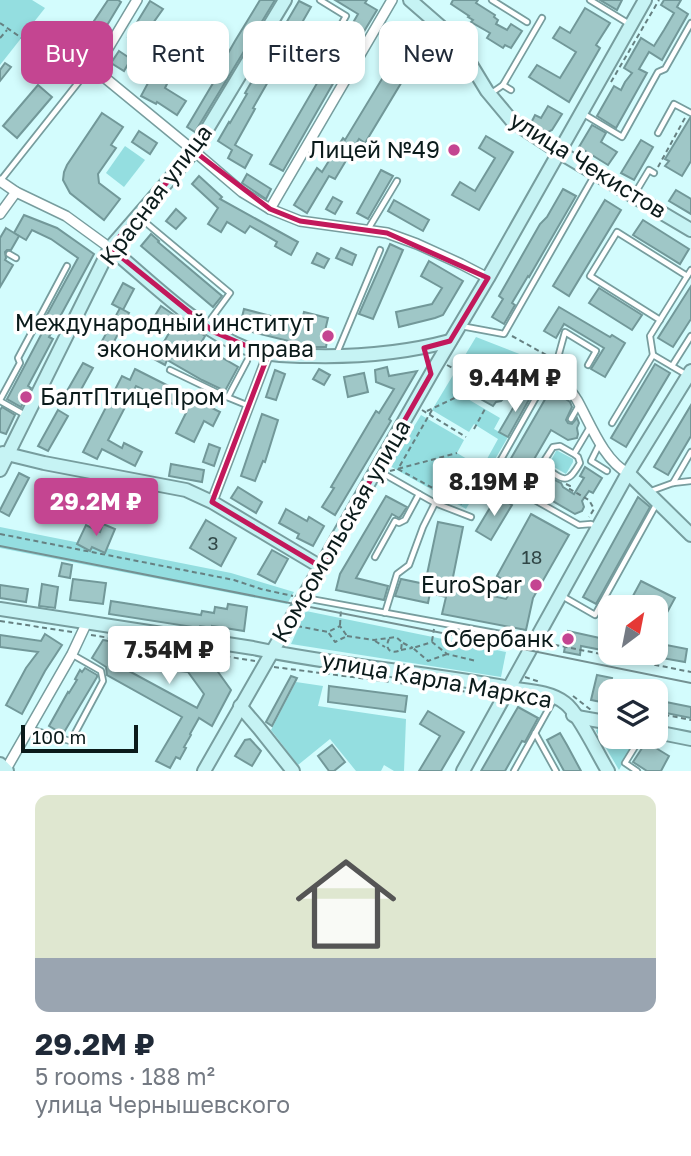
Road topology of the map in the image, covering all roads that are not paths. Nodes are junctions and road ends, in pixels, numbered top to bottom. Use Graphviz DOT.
graph roads {
  1 [pos="137,0"];
  2 [pos="285,0"];
  3 [pos="313,0"];
  4 [pos="320,0"];
  5 [pos="391,0"];
  6 [pos="410,0"];
  7 [pos="492,0"];
  8 [pos="590,0"];
  9 [pos="645,0"];
  10 [pos="542,18"];
  11 [pos="343,21"];
  12 [pos="527,22"];
  13 [pos="691,23"];
  14 [pos="631,25"];
  15 [pos="113,40"];
  16 [pos="365,45"];
  17 [pos="77,84"];
  18 [pos="112,84"];
  19 [pos="343,84"];
  20 [pos="503,85"];
  21 [pos="512,90"];
  22 [pos="489,95"];
  23 [pos="582,112"];
  24 [pos="690,113"];
  25 [pos="658,132"];
  26 [pos="194,151"];
  27 [pos="559,152"];
  28 [pos="596,173"];
  29 [pos="654,173"];
  30 [pos="0,181"];
  31 [pos="397,181"];
  32 [pos="16,192"];
  33 [pos="634,196"];
  34 [pos="271,209"];
  35 [pos="0,214"];
  36 [pos="139,216"];
  37 [pos="368,230"];
  38 [pos="691,230"];
  39 [pos="110,248"];
  40 [pos="380,250"];
  41 [pos="9,254"];
  42 [pos="16,258"];
  43 [pos="67,266"];
  44 [pos="691,270"];
  45 [pos="687,276"];
  46 [pos="488,278"];
  47 [pos="660,320"];
  48 [pos="460,325"];
  49 [pos="206,326"];
  50 [pos="691,336"];
  51 [pos="450,341"];
  52 [pos="416,349"];
  53 [pos="268,355"];
  54 [pos="653,355"];
  55 [pos="336,357"];
  56 [pos="247,361"];
  57 [pos="557,362"];
  58 [pos="588,365"];
  59 [pos="672,366"];
  60 [pos="170,370"];
  61 [pos="431,373"];
  62 [pos="559,377"];
  63 [pos="689,377"];
  64 [pos="228,397"];
  65 [pos="0,401"];
  66 [pos="579,405"];
  67 [pos="249,406"];
  68 [pos="28,416"];
  69 [pos="571,419"];
  70 [pos="612,423"];
  71 [pos="591,426"];
  72 [pos="601,443"];
  73 [pos="691,452"];
  74 [pos="4,454"];
  75 [pos="575,454"];
  76 [pos="0,470"];
  77 [pos="380,471"];
  78 [pos="607,471"];
  79 [pos="628,473"];
  80 [pos="691,481"];
  81 [pos="673,483"];
  82 [pos="648,492"];
  83 [pos="419,494"];
  84 [pos="212,502"];
  85 [pos="658,502"];
  86 [pos="435,503"];
  87 [pos="471,517"];
  88 [pos="598,528"];
  89 [pos="691,535"];
  90 [pos="375,557"];
  91 [pos="321,567"];
  92 [pos="561,596"];
  93 [pos="303,598"];
  94 [pos="0,609"];
  95 [pos="386,613"];
  96 [pos="0,615"];
  97 [pos="85,628"];
  98 [pos="536,642"];
  99 [pos="72,654"];
  100 [pos="266,658"];
  101 [pos="509,690"];
  102 [pos="552,701"];
  103 [pos="240,706"];
  104 [pos="577,718"];
  105 [pos="598,721"];
  106 [pos="30,728"];
  107 [pos="535,733"];
  108 [pos="668,734"];
  109 [pos="691,739"];
  110 [pos="634,749"];
  111 [pos="0,764"];
  112 [pos="6,771"];
  113 [pos="204,771"];
  114 [pos="293,771"];
  115 [pos="463,771"];
  116 [pos="514,771"];
  117 [pos="556,771"];
  118 [pos="608,771"];
  119 [pos="637,771"];
  1 -- 15 [label="street"];
  2 -- 26 [label="main road, Красная улица"];
  3 -- 4 [label="lane"];
  4 -- 11 [label="lane"];
  5 -- 16 [label="street"];
  6 -- 22 [label="main road, улица Чекистов"];
  7 -- 12 [label="lane"];
  8 -- 14 [label="lane"];
  9 -- 14 [label="main road, Комсомольская улица"];
  10 -- 20 [label="lane"];
  13 -- 23 [label="lane"];
  14 -- 23 [label="main road, Комсомольская улица"];
  17 -- 30 [label="lane"];
  18 -- 26 [label="street"];
  19 -- 34 [label="street"];
  20 -- 21 [label="lane"];
  20 -- 22 [label="lane"];
  22 -- 27 [label="main road, улица Чекистов"];
  23 -- 27 [label="main road, Комсомольская улица"];
  24 -- 25 [label="lane"];
  26 -- 34 [label="street"];
  26 -- 36 [label="main road, Красная улица"];
  27 -- 28 [label="main road, улица Чекистов"];
  27 -- 46 [label="main road, Комсомольская улица"];
  28 -- 33 [label="main road, улица Чекистов"];
  28 -- 48 [label="lane"];
  29 -- 33 [label="lane"];
  30 -- 32 [label="street"];
  31 -- 37 [label="lane"];
  32 -- 35 [label="street"];
  32 -- 39 [label="street"];
  33 -- 38 [label="main road, улица Чекистов"];
  34 -- 37 [label="street"];
  36 -- 39 [label="main road, Красная улица"];
  36 -- 49 [label="lane"];
  37 -- 46 [label="street"];
  39 -- 49 [label="main road"];
  39 -- 68 [label="main road, Красная улица"];
  40 -- 55 [label="lane"];
  41 -- 42 [label="lane"];
  43 -- 65 [label="lane"];
  44 -- 45 [label="lane"];
  45 -- 47 [label="lane"];
  45 -- 47 [label="lane"];
  46 -- 48 [label="main road, Комсомольская улица"];
  47 -- 54 [label="lane"];
  48 -- 51 [label="main road, Комсомольская улица"];
  49 -- 53 [label="main road"];
  50 -- 59 [label="lane"];
  51 -- 52 [label="main road"];
  51 -- 61 [label="main road, Комсомольская улица"];
  52 -- 55 [label="main road"];
  52 -- 61 [label="main road"];
  53 -- 55 [label="main road"];
  53 -- 67 [label="street"];
  54 -- 59 [label="lane"];
  54 -- 70 [label="lane"];
  56 -- 64 [label="lane"];
  57 -- 58 [label="lane"];
  57 -- 62 [label="street"];
  59 -- 63 [label="lane"];
  60 -- 64 [label="lane"];
  61 -- 77 [label="main road, Комсомольская улица"];
  62 -- 66 [label="street"];
  62 -- 88 [label="lane"];
  63 -- 79 [label="main road"];
  64 -- 67 [label="lane"];
  65 -- 68 [label="lane"];
  66 -- 69 [label="lane"];
  66 -- 71 [label="street"];
  67 -- 84 [label="street"];
  68 -- 74 [label="main road, Красная улица"];
  71 -- 72 [label="street"];
  71 -- 75 [label="lane"];
  72 -- 78 [label="lane"];
  72 -- 79 [label="street"];
  73 -- 81 [label="lane"];
  74 -- 76 [label="main road, Красная улица"];
  74 -- 84 [label="main road"];
  75 -- 75 [label="lane"];
  77 -- 83 [label="lane"];
  77 -- 91 [label="main road, Комсомольская улица"];
  79 -- 82 [label="main road"];
  79 -- 88 [label="main road"];
  80 -- 81 [label="lane"];
  81 -- 82 [label="lane"];
  82 -- 85 [label="main road"];
  83 -- 86 [label="lane"];
  83 -- 90 [label="lane"];
  84 -- 91 [label="main road"];
  85 -- 89 [label="main road"];
  85 -- 92 [label="lane"];
  86 -- 87 [label="lane"];
  86 -- 95 [label="lane"];
  88 -- 92 [label="main road"];
  91 -- 93 [label="main road, Комсомольская улица"];
  92 -- 98 [label="main road"];
  93 -- 95 [label="lane"];
  93 -- 100 [label="main road, Комсомольская улица"];
  94 -- 97 [label="main road, улица Карла Маркса"];
  95 -- 98 [label="lane"];
  96 -- 97 [label="main road, улица Карла Маркса"];
  97 -- 99 [label="street"];
  97 -- 100 [label="main road, улица Карла Маркса"];
  98 -- 101 [label="main road"];
  99 -- 106 [label="street"];
  99 -- 106 [label="lane"];
  100 -- 101 [label="main road, улица Карла Маркса"];
  100 -- 103 [label="main road, Комсомольская улица"];
  101 -- 102 [label="main road, улица Карла Маркса"];
  101 -- 104 [label="main road, улица Карла Маркса"];
  101 -- 115 [label="main road"];
  102 -- 104 [label="main road, улица Карла Маркса"];
  102 -- 107 [label="lane"];
  103 -- 113 [label="main road, Комсомольская улица"];
  103 -- 114 [label="main road"];
  104 -- 105 [label="main road, улица Карла Маркса"];
  104 -- 118 [label="main road"];
  106 -- 112 [label="street"];
  107 -- 116 [label="lane"];
  107 -- 117 [label="lane"];
  108 -- 109 [label="main road"];
  110 -- 119 [label="lane"];
  111 -- 112 [label="main road"];
}
